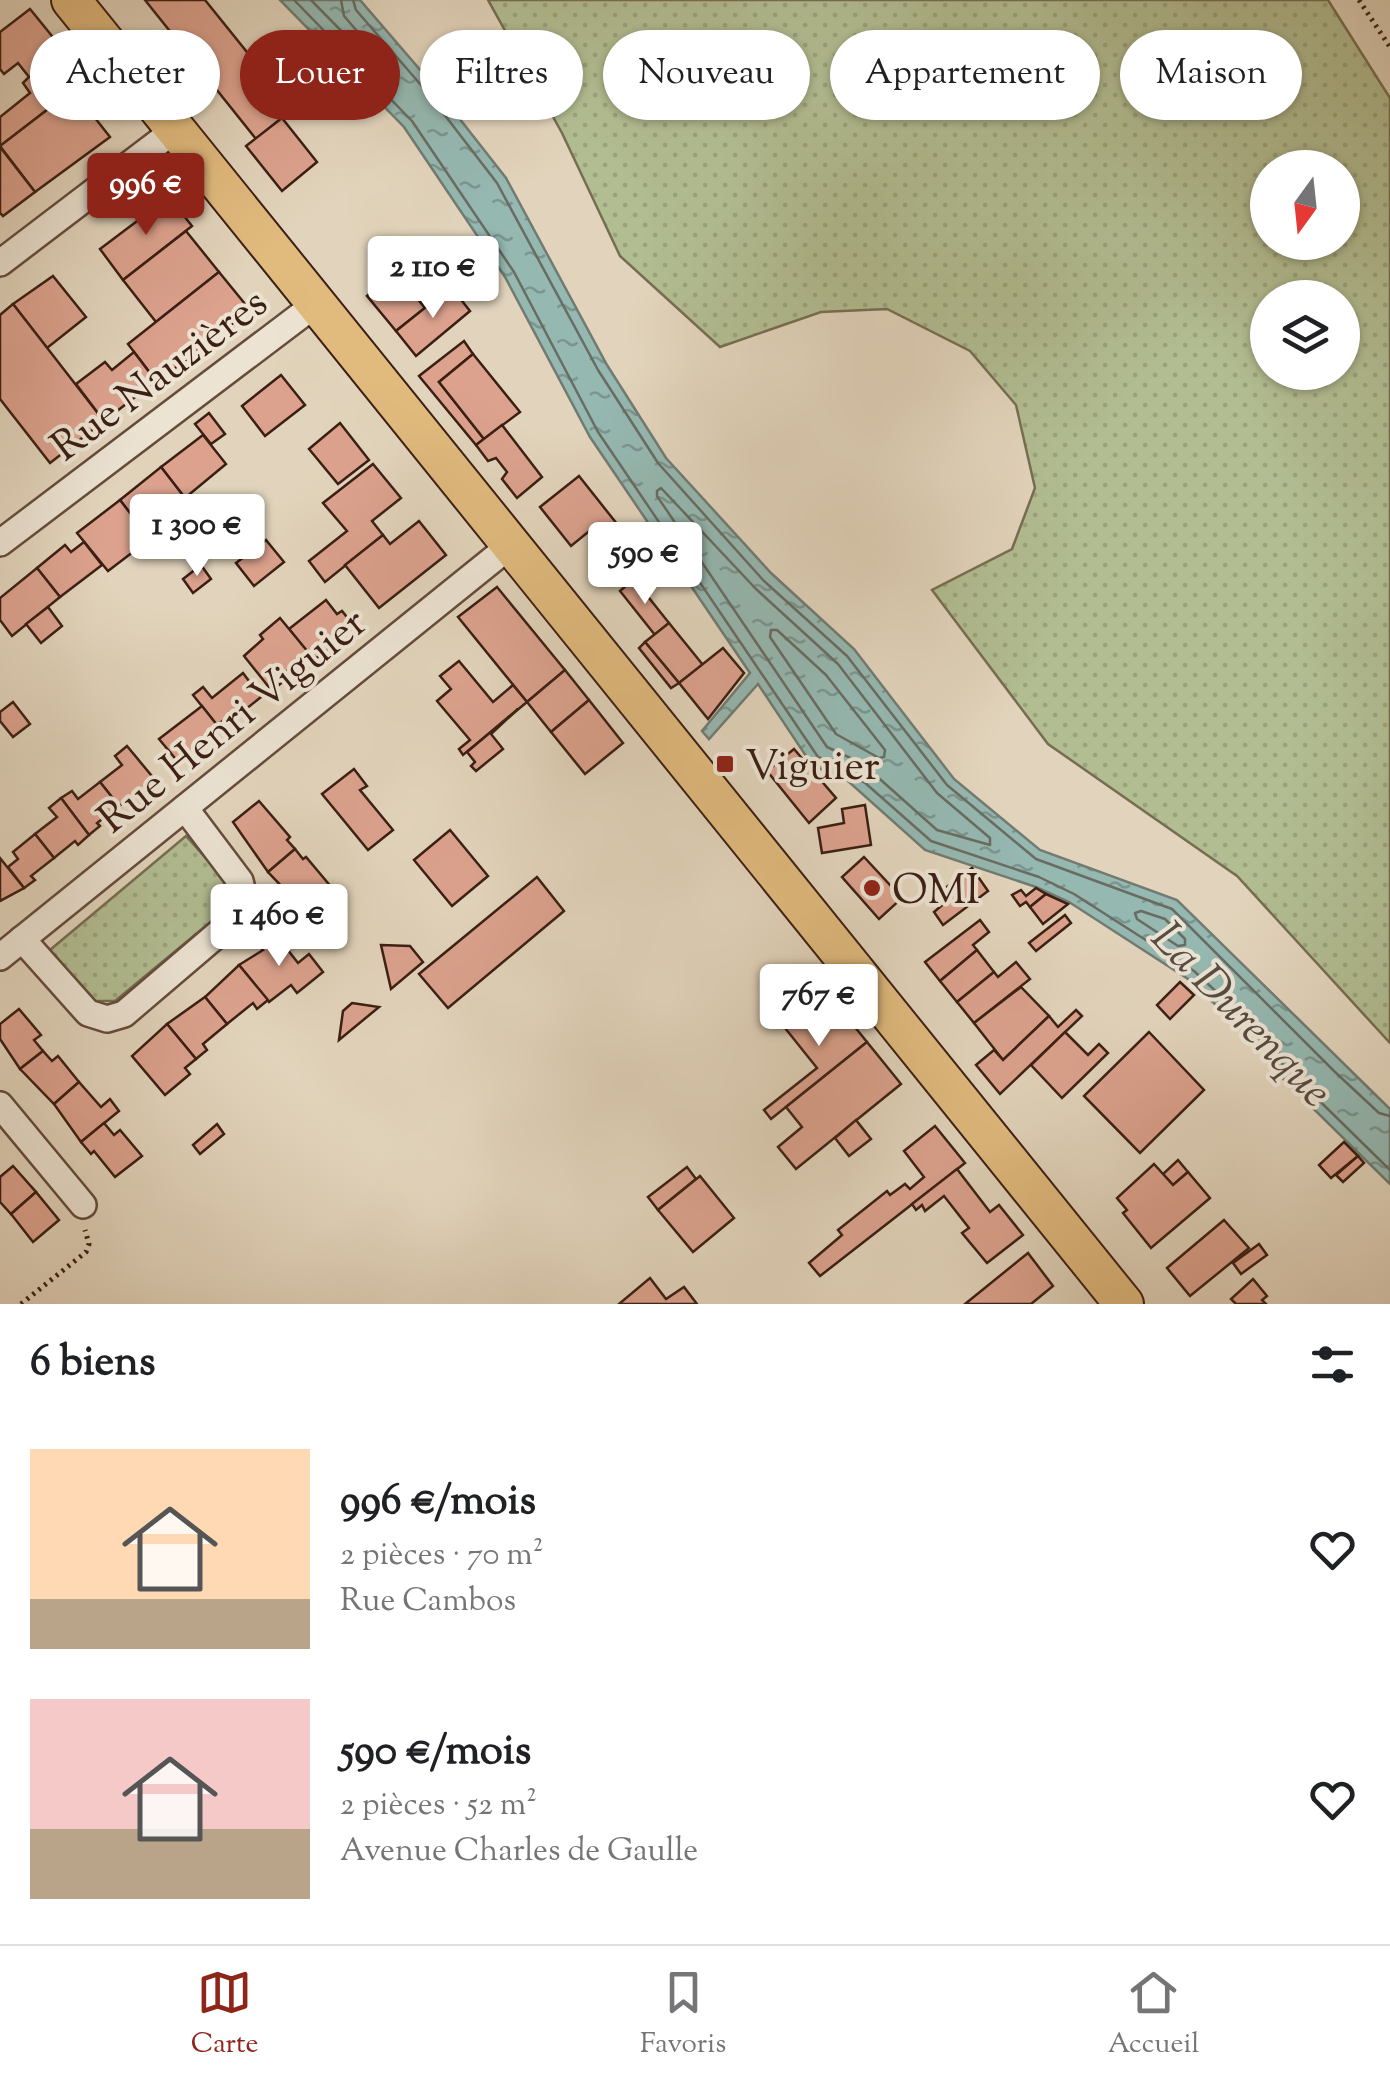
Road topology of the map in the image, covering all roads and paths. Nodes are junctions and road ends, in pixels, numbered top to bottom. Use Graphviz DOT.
graph roads {
  1 [pos="70,0"];
  2 [pos="1360,0"];
  3 [pos="1390,48"];
  4 [pos="176,129"];
  5 [pos="0,263"];
  6 [pos="316,303"];
  7 [pos="0,542"];
  8 [pos="512,544"];
  9 [pos="185,808"];
  10 [pos="22,939"];
  11 [pos="0,957"];
  12 [pos="0,1105"];
  13 [pos="83,1206"];
  14 [pos="21,1304"];
  15 [pos="1124,1304"];
  1 -- 4 [label="main road"];
  2 -- 3 [label="path"];
  4 -- 5 [label="street"];
  4 -- 6 [label="main road"];
  6 -- 7 [label="street, Rue Nauzières"];
  6 -- 8 [label="main road"];
  8 -- 9 [label="street, Rue Henri Viguier"];
  8 -- 15 [label="main road"];
  9 -- 10 [label="street, Rue Henri Viguier"];
  9 -- 10 [label="street"];
  10 -- 11 [label="street, Rue Henri Viguier"];
  12 -- 13 [label="street"];
  13 -- 14 [label="path"];
}
